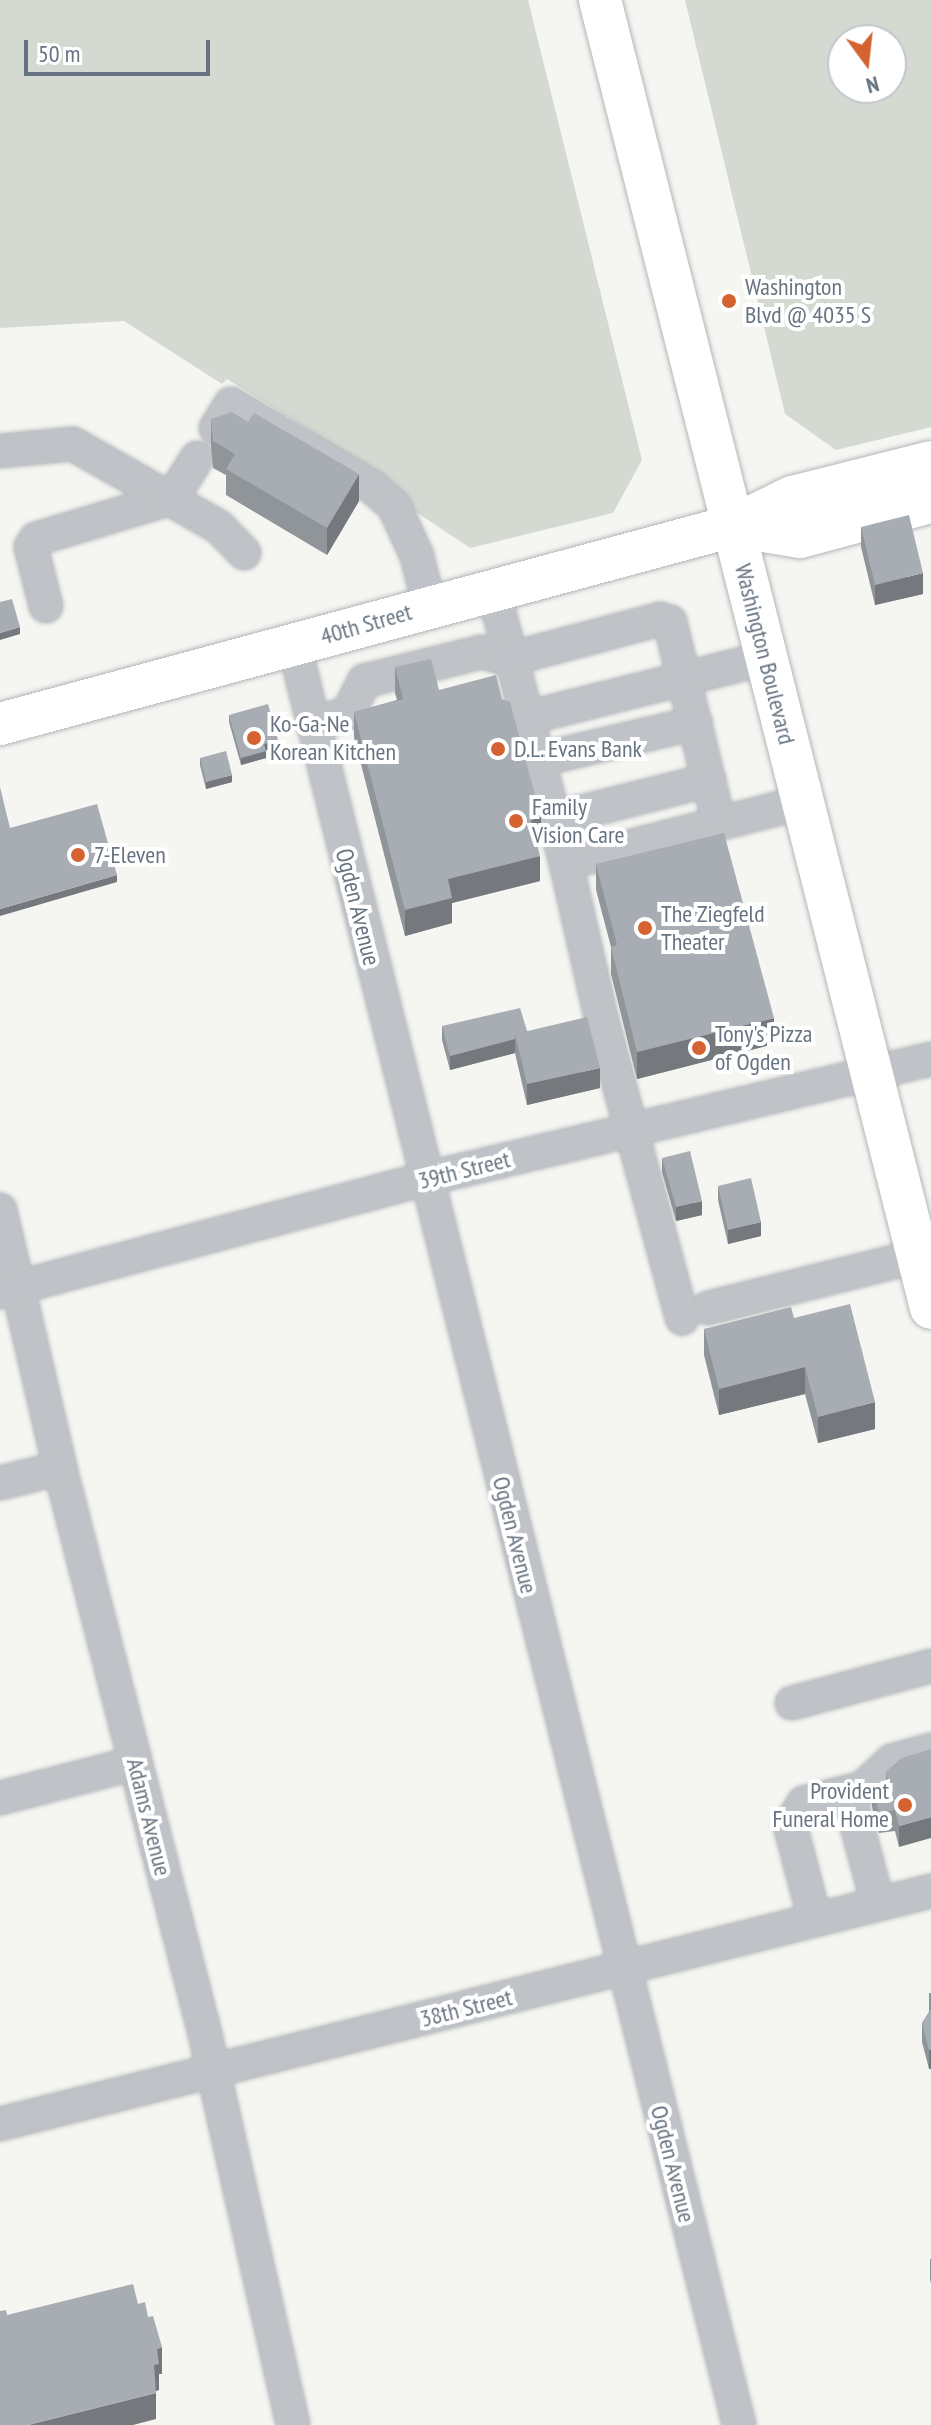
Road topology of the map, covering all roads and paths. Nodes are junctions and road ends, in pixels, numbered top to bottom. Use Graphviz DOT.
graph roads {
  1 [pos="600,0"];
  2 [pos="216,428"];
  3 [pos="0,451"];
  4 [pos="197,458"];
  5 [pos="931,462"];
  6 [pos="172,498"];
  7 [pos="931,502"];
  8 [pos="733,526"];
  9 [pos="244,553"];
  10 [pos="493,590"];
  11 [pos="429,605"];
  12 [pos="46,606"];
  13 [pos="294,645"];
  14 [pos="766,658"];
  15 [pos="510,659"];
  16 [pos="686,678"];
  17 [pos="526,718"];
  18 [pos="696,723"];
  19 [pos="0,724"];
  20 [pos="313,724"];
  21 [pos="538,760"];
  22 [pos="709,780"];
  23 [pos="803,802"];
  24 [pos="554,819"];
  25 [pos="719,823"];
  26 [pos="566,863"];
  27 [pos="931,1059"];
  28 [pos="871,1073"];
  29 [pos="632,1130"];
  30 [pos="425,1179"];
  31 [pos="0,1210"];
  32 [pos="924,1255"];
  33 [pos="10,1290"];
  34 [pos="931,1308"];
  35 [pos="60,1468"];
  36 [pos="0,1483"];
  37 [pos="931,1666"];
  38 [pos="792,1703"];
  39 [pos="931,1750"];
  40 [pos="135,1763"];
  41 [pos="848,1792"];
  42 [pos="0,1798"];
  43 [pos="931,1891"];
  44 [pos="878,1904"];
  45 [pos="815,1920"];
  46 [pos="625,1968"];
  47 [pos="214,2071"];
  48 [pos="0,2124"];
  49 [pos="293,2425"];
  50 [pos="739,2425"];
  1 -- 8 [label="main road, Washington Boulevard"];
  2 -- 11 [label="street"];
  3 -- 6 [label="street"];
  4 -- 6 [label="street"];
  5 -- 8 [label="main road, 40th Street"];
  6 -- 9 [label="street"];
  6 -- 12 [label="street"];
  7 -- 8 [label="main road, 40th Street"];
  8 -- 10 [label="main road, 40th Street"];
  8 -- 14 [label="main road, Washington Boulevard"];
  10 -- 11 [label="main road, 40th Street"];
  10 -- 15 [label="street"];
  11 -- 13 [label="main road, 40th Street"];
  13 -- 19 [label="main road, 40th Street"];
  13 -- 20 [label="street, Ogden Avenue"];
  14 -- 16 [label="street"];
  14 -- 23 [label="main road, Washington Boulevard"];
  15 -- 16 [label="street"];
  15 -- 17 [label="street"];
  15 -- 20 [label="street"];
  16 -- 17 [label="street"];
  16 -- 18 [label="street"];
  17 -- 21 [label="street"];
  18 -- 21 [label="street"];
  18 -- 22 [label="street"];
  20 -- 30 [label="street, Ogden Avenue"];
  21 -- 24 [label="street"];
  22 -- 24 [label="street"];
  22 -- 25 [label="street"];
  23 -- 25 [label="street"];
  23 -- 28 [label="main road, Washington Boulevard"];
  24 -- 26 [label="street"];
  25 -- 26 [label="street"];
  26 -- 29 [label="street"];
  27 -- 28 [label="street, 39th Street"];
  28 -- 29 [label="street, 39th Street"];
  28 -- 32 [label="main road, Washington Boulevard"];
  29 -- 30 [label="street, 39th Street"];
  29 -- 32 [label="street"];
  30 -- 33 [label="street, 39th Street"];
  30 -- 46 [label="street, Ogden Avenue"];
  31 -- 33 [label="street, Adams Avenue"];
  32 -- 34 [label="main road, Washington Boulevard"];
  33 -- 35 [label="street, Adams Avenue"];
  35 -- 36 [label="street"];
  35 -- 40 [label="street, Adams Avenue"];
  37 -- 38 [label="street"];
  39 -- 41 [label="street"];
  40 -- 42 [label="street"];
  40 -- 47 [label="street, Adams Avenue"];
  41 -- 44 [label="street"];
  41 -- 45 [label="street"];
  43 -- 44 [label="street, 38th Street"];
  44 -- 45 [label="street, 38th Street"];
  45 -- 46 [label="street, 38th Street"];
  46 -- 47 [label="street, 38th Street"];
  46 -- 50 [label="street, Ogden Avenue"];
  47 -- 48 [label="street, 38th Street"];
  47 -- 49 [label="street, Adams Avenue"];
}
